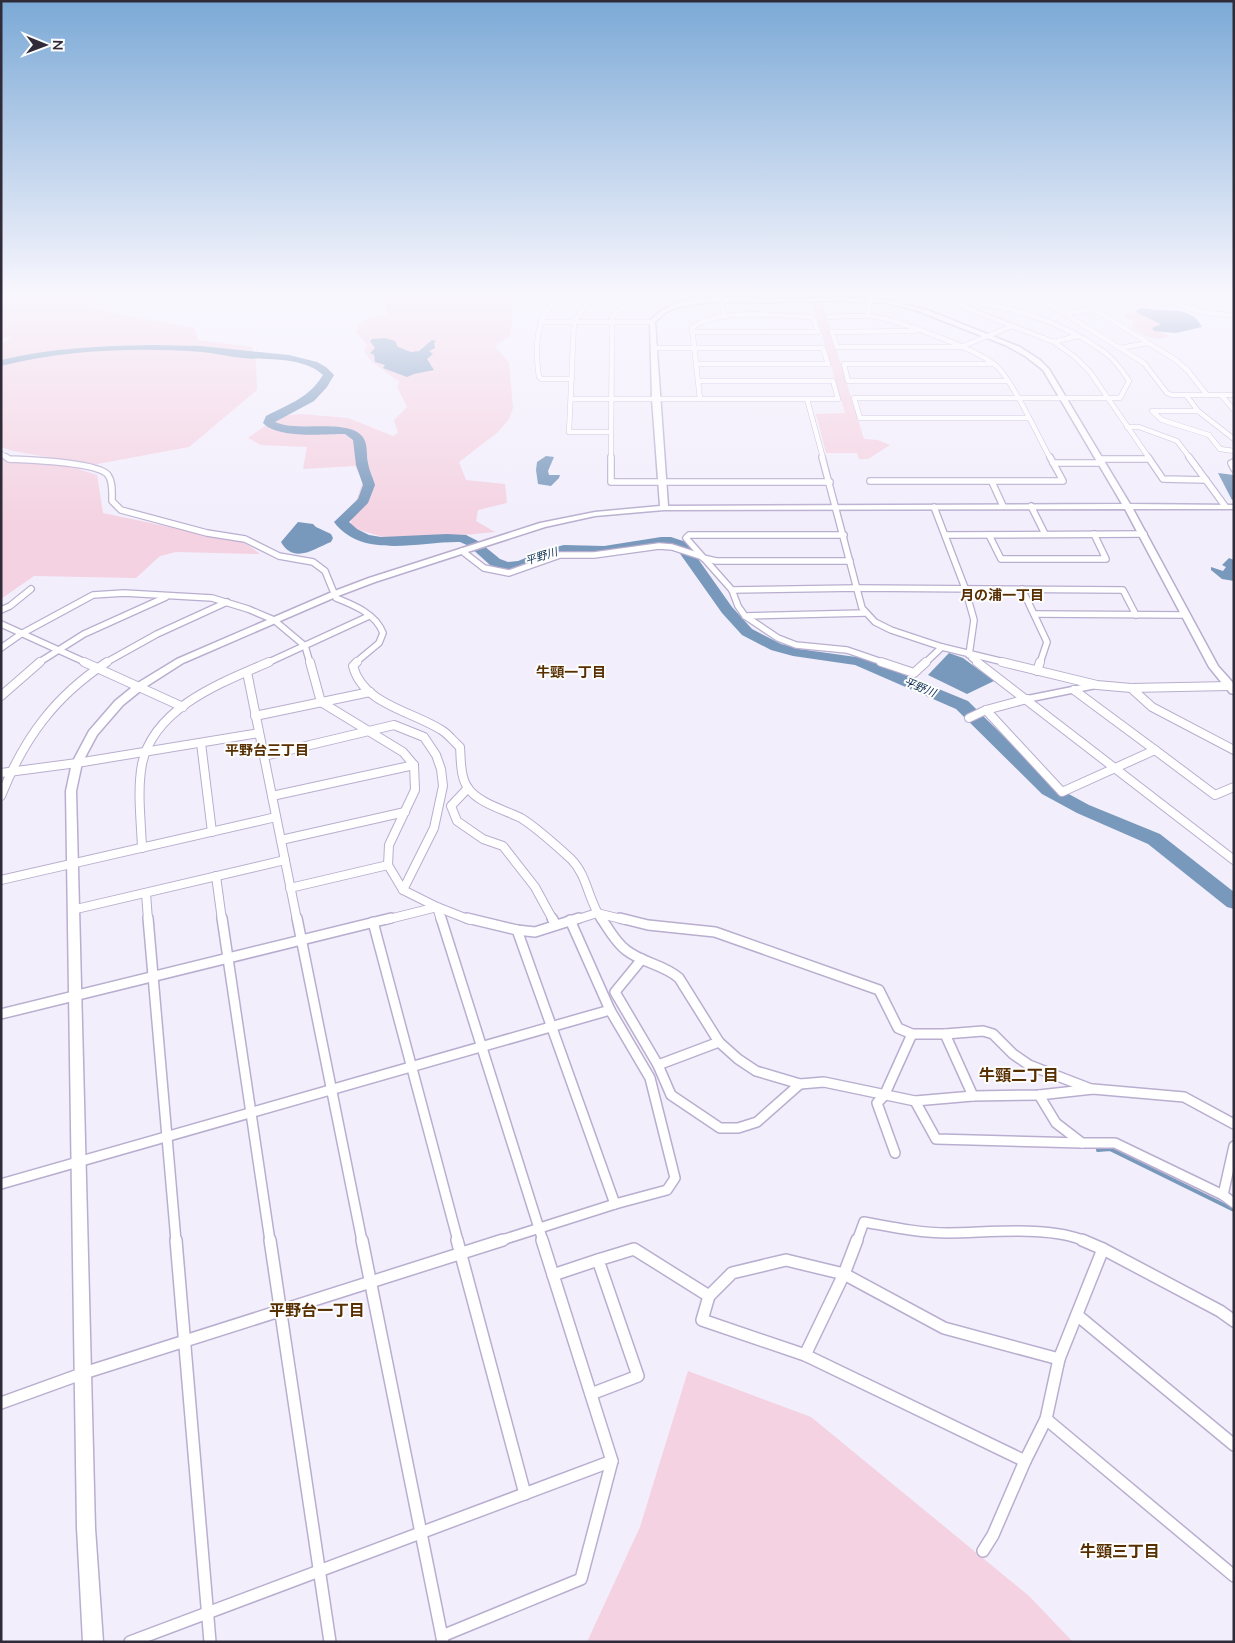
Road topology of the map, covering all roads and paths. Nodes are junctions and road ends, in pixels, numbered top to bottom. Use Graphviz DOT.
graph roads {
  1 [pos="538,371"];
  2 [pos="572,371"];
  3 [pos="610,371"];
  4 [pos="655,371"];
  5 [pos="697,371"];
  6 [pos="846,371"];
  7 [pos="1000,371"];
  8 [pos="1046,371"];
  9 [pos="1088,371"];
  10 [pos="1121,371"];
  11 [pos="1150,371"];
  12 [pos="1186,371"];
  13 [pos="572,379"];
  14 [pos="698,381"];
  15 [pos="1008,381"];
  16 [pos="1186,394"];
  17 [pos="1207,395"];
  18 [pos="1221,395"];
  19 [pos="1234,395"];
  20 [pos="1018,398"];
  21 [pos="1064,398"];
  22 [pos="1108,398"];
  23 [pos="571,399"];
  24 [pos="610,399"];
  25 [pos="656,399"];
  26 [pos="700,399"];
  27 [pos="807,399"];
  28 [pos="1234,410"];
  29 [pos="1198,411"];
  30 [pos="1029,418"];
  31 [pos="1127,427"];
  32 [pos="610,432"];
  33 [pos="1234,439"];
  34 [pos="1234,451"];
  35 [pos="1,454"];
  36 [pos="1147,459"];
  37 [pos="1101,461"];
  38 [pos="1234,462"];
  39 [pos="1053,463"];
  40 [pos="1234,470"];
  41 [pos="1206,480"];
  42 [pos="870,481"];
  43 [pos="662,482"];
  44 [pos="830,482"];
  45 [pos="992,482"];
  46 [pos="934,506"];
  47 [pos="1003,506"];
  48 [pos="1031,506"];
  49 [pos="1128,506"];
  50 [pos="837,507"];
  51 [pos="1229,507"];
  52 [pos="664,508"];
  53 [pos="1045,534"];
  54 [pos="1094,534"];
  55 [pos="1144,534"];
  56 [pos="844,535"];
  57 [pos="945,535"];
  58 [pos="989,535"];
  59 [pos="462,551"];
  60 [pos="702,557"];
  61 [pos="850,561"];
  62 [pos="858,588"];
  63 [pos="965,588"];
  64 [pos="31,589"];
  65 [pos="1022,589"];
  66 [pos="732,590"];
  67 [pos="335,594"];
  68 [pos="167,596"];
  69 [pos="227,602"];
  70 [pos="1,610"];
  71 [pos="865,613"];
  72 [pos="1034,614"];
  73 [pos="1136,615"];
  74 [pos="1185,615"];
  75 [pos="369,616"];
  76 [pos="745,616"];
  77 [pos="274,620"];
  78 [pos="1,624"];
  79 [pos="22,634"];
  80 [pos="306,646"];
  81 [pos="942,647"];
  82 [pos="1,648"];
  83 [pos="57,649"];
  84 [pos="969,655"];
  85 [pos="96,668"];
  86 [pos="1037,671"];
  87 [pos="246,672"];
  88 [pos="1097,685"];
  89 [pos="140,686"];
  90 [pos="1131,688"];
  91 [pos="1231,689"];
  92 [pos="1074,690"];
  93 [pos="370,692"];
  94 [pos="1,696"];
  95 [pos="1027,699"];
  96 [pos="321,702"];
  97 [pos="183,707"];
  98 [pos="986,710"];
  99 [pos="256,716"];
  100 [pos="969,718"];
  101 [pos="368,732"];
  102 [pos="259,734"];
  103 [pos="201,743"];
  104 [pos="1155,750"];
  105 [pos="1234,750"];
  106 [pos="145,752"];
  107 [pos="264,756"];
  108 [pos="77,763"];
  109 [pos="414,765"];
  110 [pos="1116,767"];
  111 [pos="5,772"];
  112 [pos="1234,786"];
  113 [pos="468,788"];
  114 [pos="1,796"];
  115 [pos="272,796"];
  116 [pos="405,812"];
  117 [pos="276,817"];
  118 [pos="212,832"];
  119 [pos="281,840"];
  120 [pos="142,848"];
  121 [pos="285,860"];
  122 [pos="1234,860"];
  123 [pos="72,864"];
  124 [pos="388,865"];
  125 [pos="216,876"];
  126 [pos="1,880"];
  127 [pos="290,888"];
  128 [pos="404,890"];
  129 [pos="146,892"];
  130 [pos="437,906"];
  131 [pos="72,910"];
  132 [pos="597,913"];
  133 [pos="570,920"];
  134 [pos="373,922"];
  135 [pos="556,925"];
  136 [pos="517,930"];
  137 [pos="301,940"];
  138 [pos="229,958"];
  139 [pos="642,959"];
  140 [pos="153,976"];
  141 [pos="75,996"];
  142 [pos="610,1010"];
  143 [pos="1,1014"];
  144 [pos="552,1027"];
  145 [pos="912,1034"];
  146 [pos="945,1034"];
  147 [pos="719,1042"];
  148 [pos="481,1048"];
  149 [pos="658,1065"];
  150 [pos="411,1068"];
  151 [pos="800,1084"];
  152 [pos="1093,1089"];
  153 [pos="332,1090"];
  154 [pos="1039,1095"];
  155 [pos="884,1096"];
  156 [pos="974,1096"];
  157 [pos="915,1101"];
  158 [pos="252,1113"];
  159 [pos="1234,1124"];
  160 [pos="167,1138"];
  161 [pos="1082,1143"];
  162 [pos="1234,1146"];
  163 [pos="895,1153"];
  164 [pos="78,1163"];
  165 [pos="1,1184"];
  166 [pos="1223,1195"];
  167 [pos="1234,1203"];
  168 [pos="615,1204"];
  169 [pos="538,1228"];
  170 [pos="1103,1249"];
  171 [pos="461,1253"];
  172 [pos="598,1260"];
  173 [pos="844,1274"];
  174 [pos="553,1275"];
  175 [pos="371,1282"];
  176 [pos="708,1296"];
  177 [pos="282,1310"];
  178 [pos="1077,1315"];
  179 [pos="1234,1321"];
  180 [pos="184,1342"];
  181 [pos="805,1355"];
  182 [pos="1059,1359"];
  183 [pos="84,1374"];
  184 [pos="591,1394"];
  185 [pos="1,1403"];
  186 [pos="1046,1418"];
  187 [pos="1234,1445"];
  188 [pos="612,1461"];
  189 [pos="1025,1461"];
  190 [pos="525,1494"];
  191 [pos="422,1533"];
  192 [pos="983,1551"];
  193 [pos="320,1571"];
  194 [pos="1234,1576"];
  195 [pos="207,1613"];
  196 [pos="442,1639"];
  197 [pos="93,1642"];
  198 [pos="130,1642"];
  199 [pos="210,1642"];
  200 [pos="330,1642"];
  1 -- 13 [label="street"];
  2 -- 13 [label="street"];
  3 -- 24 [label="street"];
  4 -- 25 [label="street"];
  5 -- 14 [label="street"];
  6 -- 15 [label="street"];
  7 -- 15 [label="street"];
  8 -- 21 [label="street"];
  9 -- 22 [label="street"];
  10 -- 22 [label="street"];
  11 -- 16 [label="street"];
  12 -- 17 [label="street"];
  13 -- 23 [label="street"];
  14 -- 26 [label="street"];
  14 -- 27 [label="street"];
  15 -- 20 [label="street"];
  16 -- 17 [label="street"];
  16 -- 29 [label="street"];
  17 -- 18 [label="street"];
  18 -- 19 [label="street"];
  18 -- 28 [label="street"];
  20 -- 21 [label="street"];
  20 -- 30 [label="street"];
  20 -- 30 [label="street"];
  21 -- 22 [label="street"];
  21 -- 37 [label="street"];
  22 -- 31 [label="street"];
  23 -- 24 [label="street"];
  23 -- 32 [label="street"];
  24 -- 25 [label="street"];
  24 -- 32 [label="street"];
  25 -- 26 [label="street"];
  25 -- 43 [label="street"];
  26 -- 27 [label="street"];
  27 -- 44 [label="street"];
  29 -- 33 [label="street"];
  29 -- 34 [label="street"];
  30 -- 39 [label="street"];
  31 -- 36 [label="street"];
  31 -- 41 [label="street"];
  32 -- 43 [label="street"];
  35 -- 67 [label="street"];
  36 -- 37 [label="street"];
  36 -- 41 [label="street"];
  37 -- 39 [label="street"];
  37 -- 49 [label="street"];
  38 -- 40 [label="street"];
  39 -- 45 [label="street"];
  41 -- 51 [label="street"];
  42 -- 45 [label="street"];
  43 -- 44 [label="street"];
  43 -- 52 [label="street"];
  44 -- 50 [label="street"];
  45 -- 47 [label="street"];
  46 -- 47 [label="street"];
  46 -- 50 [label="street"];
  46 -- 57 [label="street"];
  47 -- 48 [label="street"];
  48 -- 49 [label="street"];
  48 -- 53 [label="street"];
  49 -- 51 [label="street"];
  49 -- 55 [label="street"];
  50 -- 52 [label="street"];
  50 -- 56 [label="street"];
  52 -- 59 [label="street"];
  53 -- 54 [label="street"];
  53 -- 58 [label="street"];
  54 -- 55 [label="street"];
  54 -- 58 [label="street"];
  55 -- 74 [label="street"];
  56 -- 60 [label="street"];
  56 -- 61 [label="street"];
  57 -- 58 [label="street"];
  57 -- 63 [label="street"];
  59 -- 60 [label="street"];
  59 -- 67 [label="street"];
  60 -- 61 [label="street"];
  60 -- 66 [label="street"];
  61 -- 62 [label="street"];
  62 -- 63 [label="street"];
  62 -- 66 [label="street"];
  62 -- 71 [label="street"];
  63 -- 65 [label="street"];
  63 -- 84 [label="street"];
  64 -- 70 [label="street"];
  65 -- 72 [label="street"];
  65 -- 73 [label="street"];
  66 -- 76 [label="street"];
  67 -- 75 [label="street"];
  67 -- 77 [label="street"];
  68 -- 69 [label="street"];
  68 -- 79 [label="street"];
  68 -- 83 [label="street"];
  69 -- 77 [label="street"];
  69 -- 85 [label="street"];
  71 -- 76 [label="street"];
  71 -- 81 [label="street"];
  72 -- 73 [label="street"];
  72 -- 86 [label="street"];
  73 -- 74 [label="street"];
  74 -- 91 [label="street"];
  75 -- 80 [label="street"];
  75 -- 93 [label="street"];
  76 -- 81 [label="street"];
  77 -- 80 [label="street"];
  77 -- 89 [label="street"];
  78 -- 79 [label="street"];
  79 -- 82 [label="street"];
  79 -- 83 [label="street"];
  80 -- 87 [label="street"];
  80 -- 96 [label="street"];
  81 -- 84 [label="street"];
  83 -- 85 [label="street"];
  83 -- 94 [label="street"];
  84 -- 86 [label="street"];
  84 -- 95 [label="street"];
  85 -- 89 [label="street"];
  85 -- 111 [label="street"];
  86 -- 88 [label="street"];
  87 -- 97 [label="street"];
  87 -- 99 [label="street"];
  88 -- 90 [label="street"];
  88 -- 92 [label="street"];
  89 -- 97 [label="street"];
  89 -- 108 [label="street"];
  90 -- 91 [label="street"];
  90 -- 105 [label="street"];
  92 -- 95 [label="street"];
  92 -- 104 [label="street"];
  93 -- 96 [label="street"];
  93 -- 113 [label="street"];
  95 -- 98 [label="street"];
  95 -- 110 [label="street"];
  96 -- 99 [label="street"];
  96 -- 101 [label="street"];
  97 -- 106 [label="street"];
  98 -- 100 [label="street"];
  98 -- 110 [label="street"];
  99 -- 102 [label="street"];
  101 -- 107 [label="street"];
  101 -- 109 [label="street"];
  101 -- 128 [label="street"];
  102 -- 103 [label="street"];
  102 -- 107 [label="street"];
  103 -- 106 [label="street"];
  103 -- 118 [label="street"];
  104 -- 110 [label="street"];
  104 -- 112 [label="street"];
  106 -- 108 [label="street"];
  106 -- 120 [label="street"];
  107 -- 115 [label="street"];
  108 -- 111 [label="street"];
  108 -- 123 [label="street"];
  109 -- 115 [label="street"];
  109 -- 116 [label="street"];
  110 -- 122 [label="street"];
  111 -- 114 [label="street"];
  113 -- 132 [label="street"];
  113 -- 135 [label="street"];
  115 -- 117 [label="street"];
  116 -- 119 [label="street"];
  116 -- 124 [label="street"];
  117 -- 118 [label="street"];
  117 -- 119 [label="street"];
  118 -- 120 [label="street"];
  119 -- 121 [label="street"];
  120 -- 123 [label="street"];
  121 -- 125 [label="street"];
  121 -- 127 [label="street"];
  123 -- 126 [label="street"];
  123 -- 131 [label="street"];
  124 -- 127 [label="street"];
  124 -- 128 [label="street"];
  125 -- 129 [label="street"];
  125 -- 138 [label="street"];
  127 -- 137 [label="street"];
  128 -- 130 [label="street"];
  129 -- 131 [label="street"];
  129 -- 140 [label="street"];
  130 -- 134 [label="street"];
  130 -- 136 [label="street"];
  130 -- 148 [label="street"];
  131 -- 141 [label="street"];
  132 -- 133 [label="street"];
  132 -- 139 [label="street"];
  132 -- 145 [label="street"];
  133 -- 135 [label="street"];
  133 -- 142 [label="street"];
  134 -- 137 [label="street"];
  134 -- 150 [label="street"];
  135 -- 136 [label="street"];
  136 -- 144 [label="street"];
  137 -- 138 [label="street"];
  137 -- 153 [label="street"];
  138 -- 140 [label="street"];
  138 -- 158 [label="street"];
  139 -- 147 [label="street"];
  139 -- 149 [label="street"];
  140 -- 141 [label="street"];
  140 -- 160 [label="street"];
  141 -- 143 [label="street"];
  141 -- 164 [label="street"];
  142 -- 144 [label="street"];
  142 -- 168 [label="street"];
  144 -- 148 [label="street"];
  144 -- 168 [label="street"];
  145 -- 146 [label="street"];
  145 -- 155 [label="street"];
  146 -- 152 [label="street"];
  146 -- 156 [label="street"];
  147 -- 149 [label="street"];
  147 -- 151 [label="street"];
  148 -- 150 [label="street"];
  148 -- 169 [label="street"];
  149 -- 151 [label="street"];
  150 -- 153 [label="street"];
  150 -- 171 [label="street"];
  151 -- 155 [label="street"];
  152 -- 154 [label="street"];
  152 -- 159 [label="street"];
  153 -- 158 [label="street"];
  153 -- 175 [label="street"];
  154 -- 156 [label="street"];
  154 -- 161 [label="street"];
  155 -- 157 [label="street"];
  155 -- 163 [label="street"];
  156 -- 157 [label="street"];
  157 -- 161 [label="street"];
  158 -- 160 [label="street"];
  158 -- 177 [label="street"];
  160 -- 164 [label="street"];
  160 -- 180 [label="street"];
  161 -- 166 [label="street"];
  162 -- 166 [label="street"];
  164 -- 165 [label="street"];
  164 -- 183 [label="street"];
  166 -- 167 [label="street"];
  168 -- 169 [label="street"];
  169 -- 171 [label="street"];
  169 -- 174 [label="street"];
  170 -- 173 [label="street"];
  170 -- 178 [label="street"];
  170 -- 179 [label="street"];
  171 -- 175 [label="street"];
  171 -- 190 [label="street"];
  172 -- 174 [label="street"];
  172 -- 176 [label="street"];
  172 -- 184 [label="street"];
  173 -- 176 [label="street"];
  173 -- 181 [label="street"];
  173 -- 182 [label="street"];
  174 -- 184 [label="street"];
  175 -- 177 [label="street"];
  175 -- 191 [label="street"];
  176 -- 181 [label="street"];
  177 -- 180 [label="street"];
  177 -- 193 [label="street"];
  178 -- 182 [label="street"];
  178 -- 187 [label="street"];
  180 -- 183 [label="street"];
  180 -- 195 [label="street"];
  181 -- 189 [label="street"];
  182 -- 186 [label="street"];
  183 -- 185 [label="street"];
  183 -- 197 [label="street"];
  184 -- 188 [label="street"];
  186 -- 189 [label="street"];
  186 -- 194 [label="street"];
  188 -- 190 [label="street"];
  188 -- 196 [label="street"];
  189 -- 192 [label="street"];
  190 -- 191 [label="street"];
  191 -- 193 [label="street"];
  191 -- 196 [label="street"];
  193 -- 195 [label="street"];
  193 -- 200 [label="street"];
  195 -- 198 [label="street"];
  195 -- 199 [label="street"];
}
